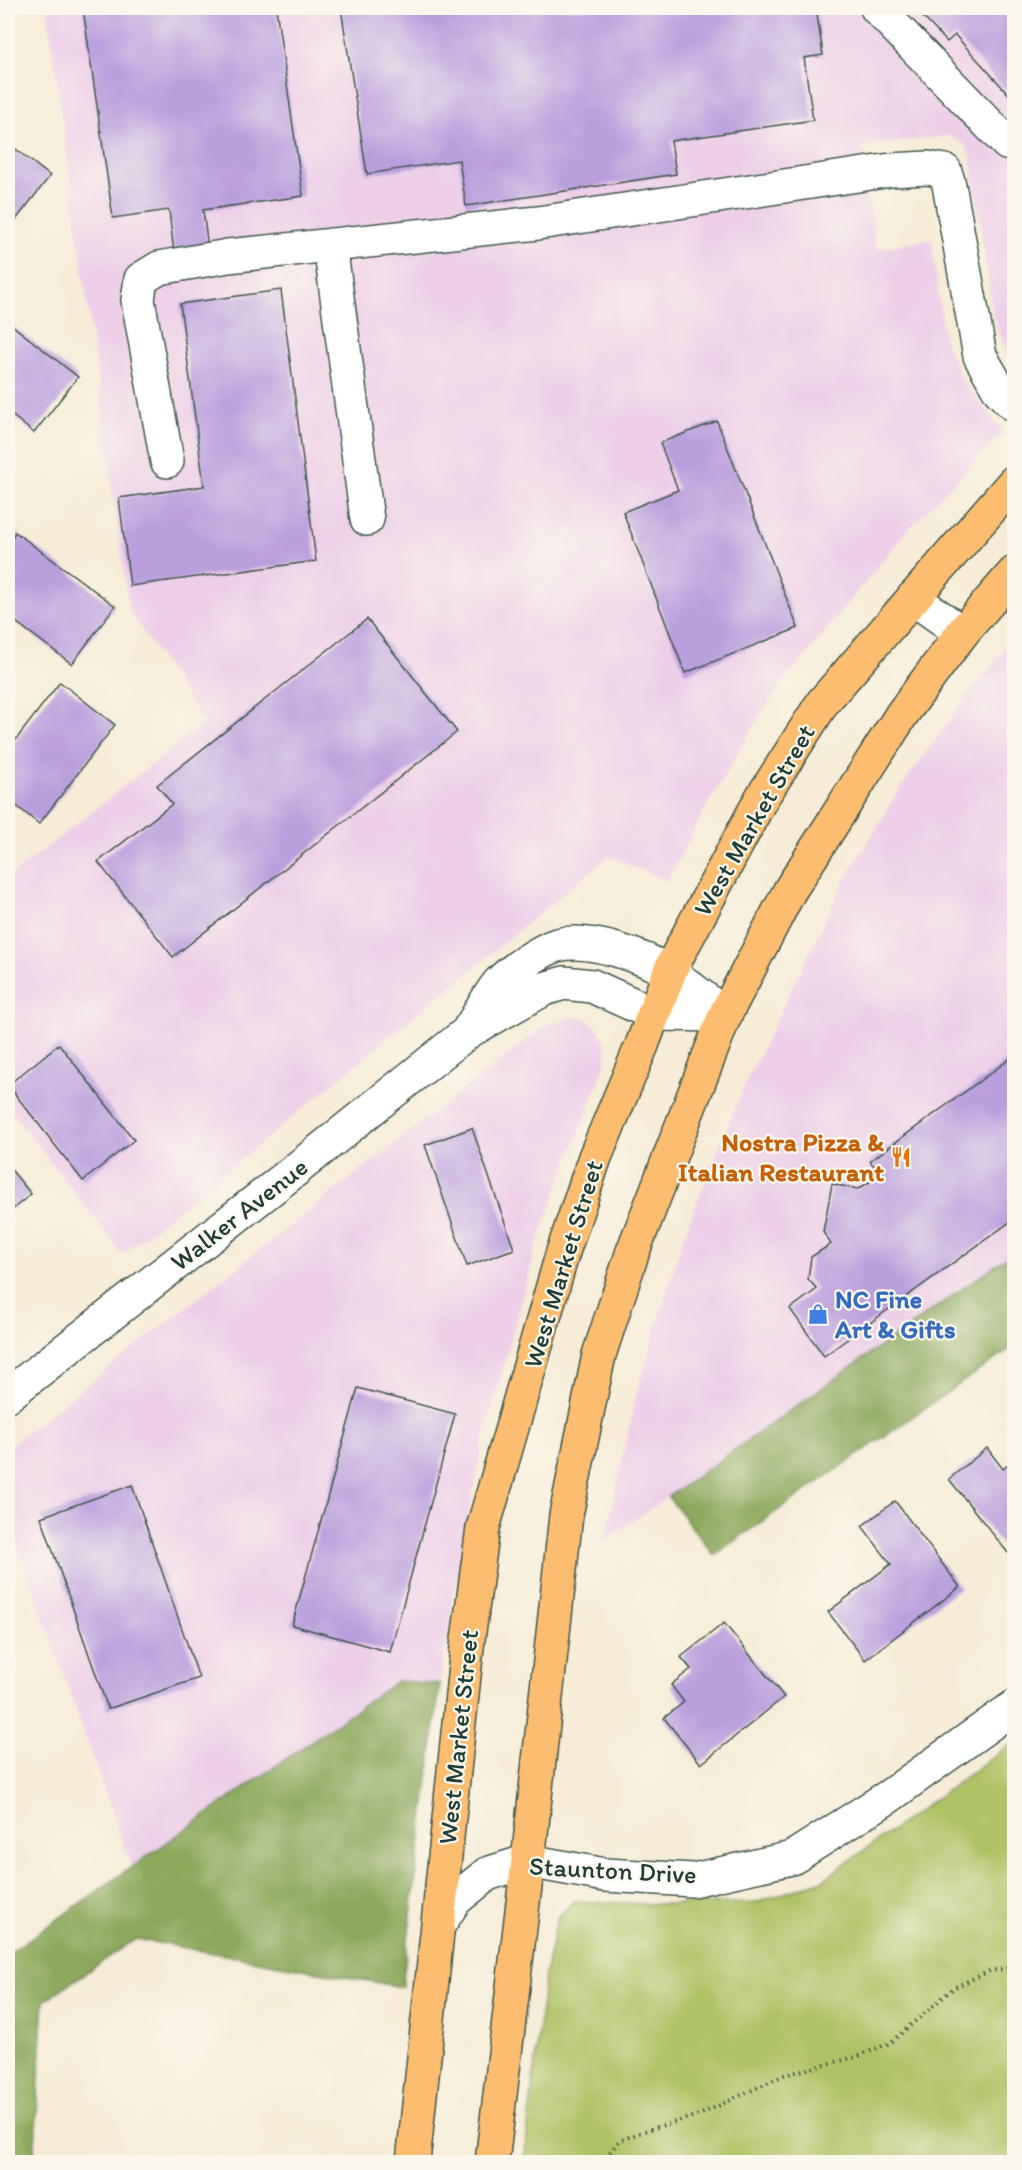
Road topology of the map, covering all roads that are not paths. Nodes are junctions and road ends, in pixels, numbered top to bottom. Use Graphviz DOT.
graph roads {
  1 [pos="877,8"];
  2 [pos="1012,144"];
  3 [pos="330,245"];
  4 [pos="1014,405"];
  5 [pos="167,461"];
  6 [pos="1014,482"];
  7 [pos="367,519"];
  8 [pos="1014,573"];
  9 [pos="913,598"];
  10 [pos="962,633"];
  11 [pos="669,972"];
  12 [pos="654,1014"];
  13 [pos="725,1015"];
  14 [pos="468,1031"];
  15 [pos="8,1395"];
  16 [pos="1014,1707"];
  17 [pos="528,1862"];
  18 [pos="439,1924"];
  19 [pos="413,2163"];
  20 [pos="492,2163"];
  1 -- 2 [label="street"];
  3 -- 4 [label="street"];
  3 -- 5 [label="street"];
  3 -- 7 [label="street"];
  6 -- 9 [label="main road, West Market Street"];
  8 -- 10 [label="main road"];
  9 -- 10 [label="street"];
  9 -- 11 [label="main road, West Market Street"];
  10 -- 13 [label="main road"];
  11 -- 12 [label="main road, West Market Street"];
  11 -- 13 [label="street, Walker Avenue"];
  11 -- 14 [label="street, Walker Avenue"];
  12 -- 13 [label="street, Walker Avenue"];
  12 -- 14 [label="street, Walker Avenue"];
  12 -- 18 [label="main road, West Market Street"];
  13 -- 17 [label="main road"];
  14 -- 15 [label="street, Walker Avenue"];
  16 -- 17 [label="street, Staunton Drive"];
  17 -- 18 [label="street, Staunton Drive"];
  17 -- 20 [label="main road"];
  18 -- 19 [label="main road, West Market Street"];
}
